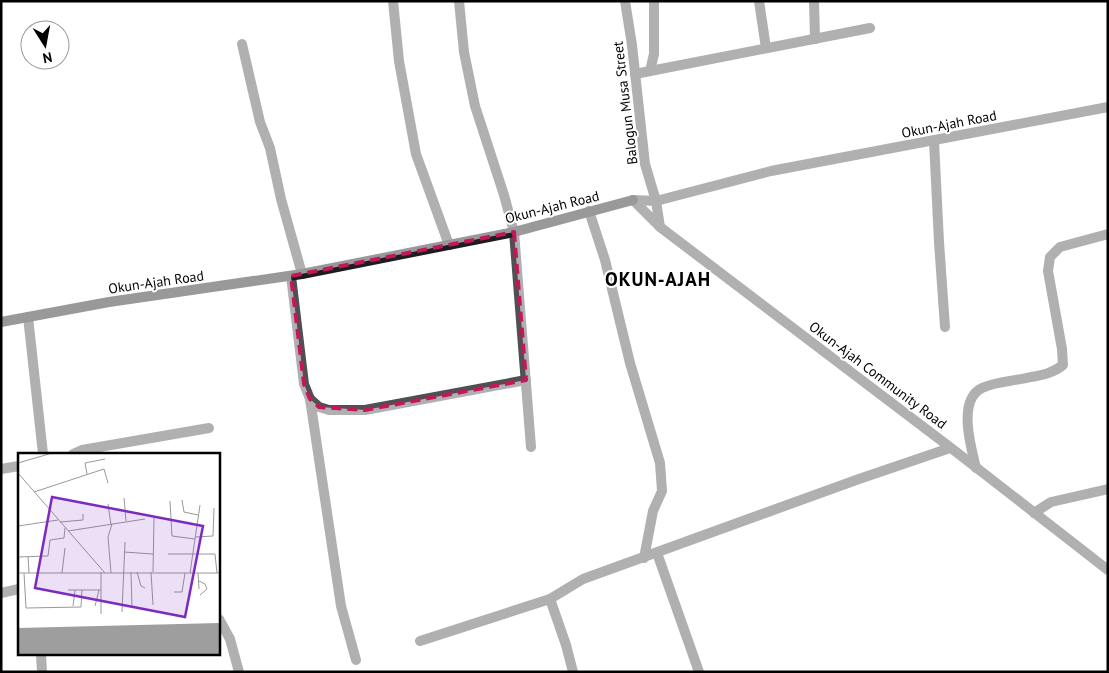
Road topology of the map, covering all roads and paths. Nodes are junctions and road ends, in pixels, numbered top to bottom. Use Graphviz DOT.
graph roads {
  1 [pos="393,1"];
  2 [pos="459,1"];
  3 [pos="625,1"];
  4 [pos="654,1"];
  5 [pos="759,1"];
  6 [pos="814,1"];
  7 [pos="870,28"];
  8 [pos="815,39"];
  9 [pos="242,44"];
  10 [pos="766,48"];
  11 [pos="650,71"];
  12 [pos="636,74"];
  13 [pos="1108,107"];
  14 [pos="934,141"];
  15 [pos="633,200"];
  16 [pos="656,201"];
  17 [pos="589,211"];
  18 [pos="660,227"];
  19 [pos="514,232"];
  20 [pos="1108,234"];
  21 [pos="449,245"];
  22 [pos="302,274"];
  23 [pos="291,276"];
  24 [pos="28,317"];
  25 [pos="1,322"];
  26 [pos="945,326"];
  27 [pos="526,380"];
  28 [pos="310,399"];
  29 [pos="209,428"];
  30 [pos="531,447"];
  31 [pos="950,448"];
  32 [pos="43,453"];
  33 [pos="75,453"];
  34 [pos="18,466"];
  35 [pos="976,468"];
  36 [pos="1,469"];
  37 [pos="1108,490"];
  38 [pos="1034,513"];
  39 [pos="657,553"];
  40 [pos="644,558"];
  41 [pos="1108,570"];
  42 [pos="18,589"];
  43 [pos="1,592"];
  44 [pos="550,599"];
  45 [pos="220,621"];
  46 [pos="420,641"];
  47 [pos="41,656"];
  48 [pos="356,660"];
  49 [pos="42,672"];
  50 [pos="239,672"];
  51 [pos="573,672"];
  52 [pos="699,672"];
  1 -- 21 [label="street"];
  2 -- 19 [label="street"];
  3 -- 12 [label="street, Balogun Musa Street"];
  4 -- 11 [label="street"];
  5 -- 10 [label="street"];
  6 -- 8 [label="street"];
  7 -- 8 [label="street"];
  8 -- 10 [label="street"];
  9 -- 22 [label="street"];
  10 -- 11 [label="street"];
  11 -- 12 [label="street"];
  12 -- 16 [label="street, Balogun Musa Street"];
  13 -- 14 [label="street, Okun-Ajah Road"];
  14 -- 16 [label="street, Okun-Ajah Road"];
  14 -- 26 [label="street"];
  15 -- 16 [label="street, Okun-Ajah Road"];
  15 -- 17 [label="main road, Okun-Ajah Road"];
  15 -- 18 [label="street, Okun-Ajah Community Road"];
  16 -- 18 [label="street, Balogun Musa Street"];
  17 -- 19 [label="main road, Okun-Ajah Road"];
  17 -- 40 [label="street"];
  18 -- 31 [label="street, Okun-Ajah Community Road"];
  19 -- 21 [label="main road, Okun-Ajah Road"];
  19 -- 27 [label="street"];
  20 -- 35 [label="street"];
  21 -- 22 [label="main road, Okun-Ajah Road"];
  22 -- 23 [label="main road, Okun-Ajah Road"];
  23 -- 24 [label="main road, Okun-Ajah Road"];
  23 -- 28 [label="street"];
  24 -- 25 [label="main road, Okun-Ajah Road"];
  24 -- 32 [label="street"];
  27 -- 28 [label="street"];
  27 -- 30 [label="street"];
  28 -- 48 [label="street"];
  29 -- 33 [label="street"];
  31 -- 35 [label="street, Okun-Ajah Community Road"];
  31 -- 39 [label="street"];
  34 -- 36 [label="street"];
  35 -- 38 [label="street, Okun-Ajah Community Road"];
  37 -- 38 [label="street"];
  38 -- 41 [label="street, Okun-Ajah Community Road"];
  39 -- 40 [label="street"];
  39 -- 52 [label="street"];
  40 -- 44 [label="street"];
  42 -- 43 [label="street"];
  44 -- 46 [label="street"];
  44 -- 51 [label="street"];
  45 -- 50 [label="street"];
  47 -- 49 [label="street"];
}
